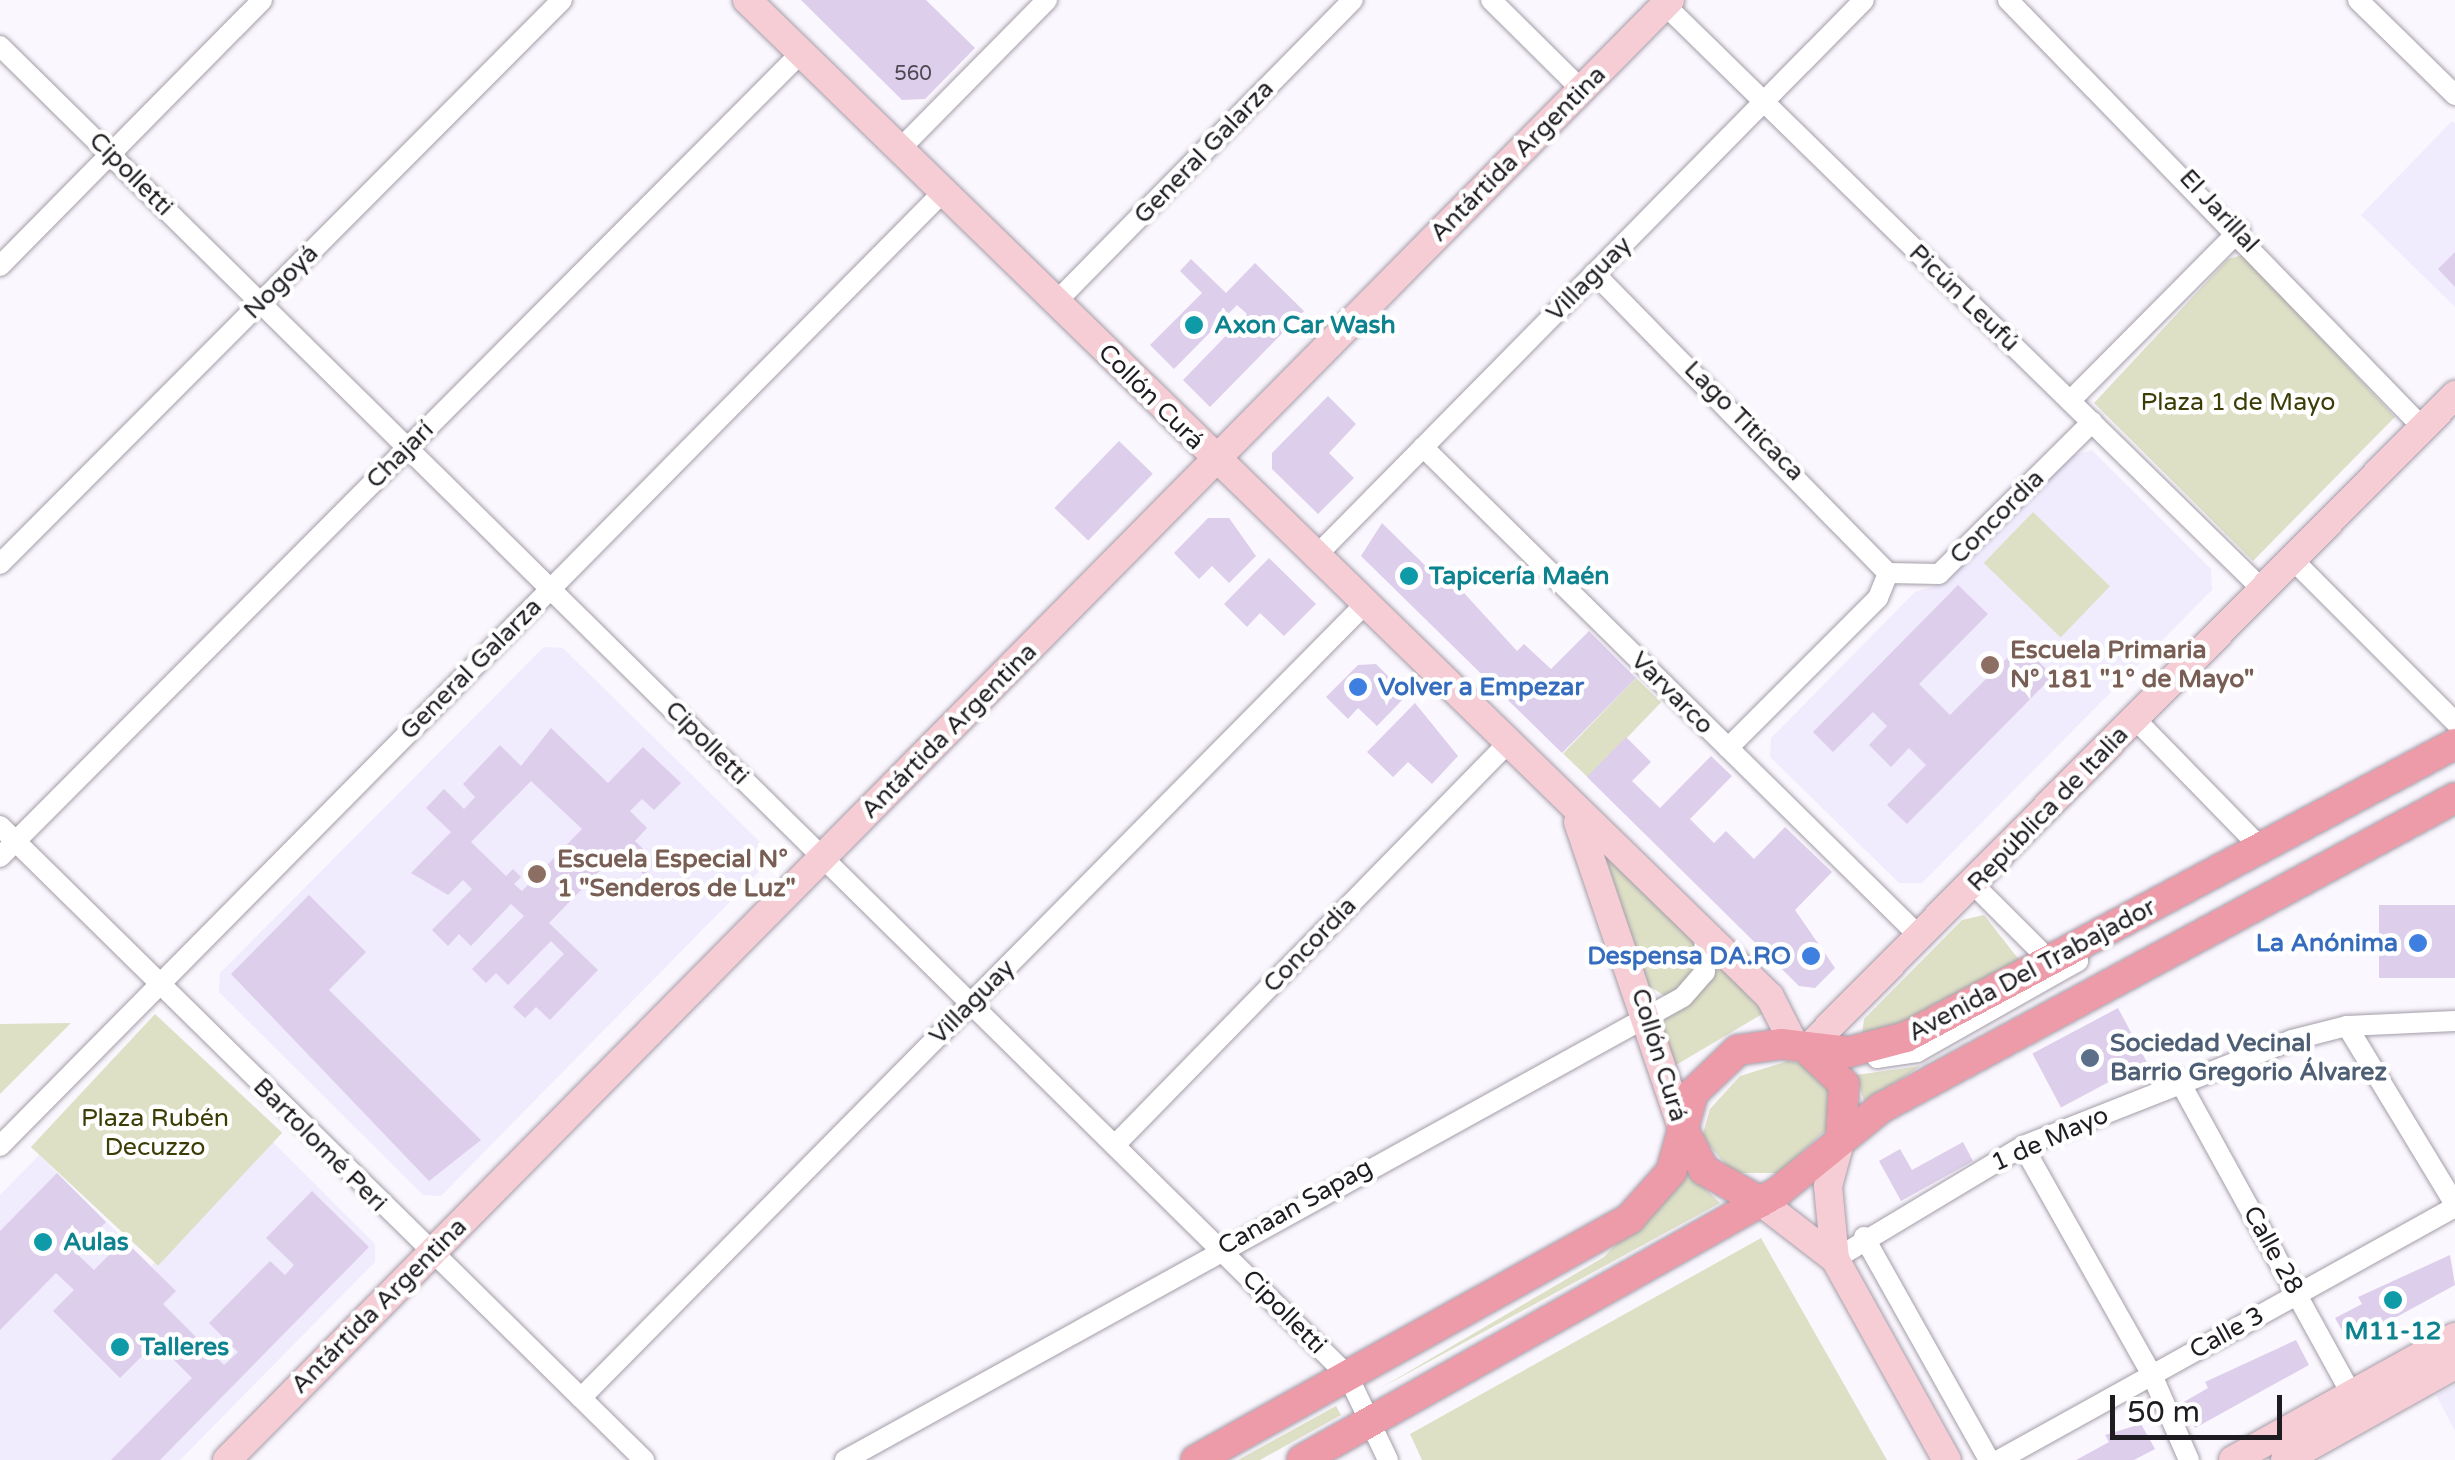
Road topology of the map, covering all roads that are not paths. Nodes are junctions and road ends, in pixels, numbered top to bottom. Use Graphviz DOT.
graph roads {
  1 [pos="262,0"];
  2 [pos="562,0"];
  3 [pos="747,0"];
  4 [pos="1047,0"];
  5 [pos="1352,0"];
  6 [pos="1490,0"];
  7 [pos="1864,0"];
  8 [pos="2008,0"];
  9 [pos="2358,0"];
  10 [pos="1668,3"];
  11 [pos="0,46"];
  12 [pos="801,53"];
  13 [pos="1582,90"];
  14 [pos="2455,95"];
  15 [pos="1764,102"];
  16 [pos="899,150"];
  17 [pos="110,154"];
  18 [pos="942,192"];
  19 [pos="2240,230"];
  20 [pos="0,266"];
  21 [pos="1594,273"];
  22 [pos="260,303"];
  23 [pos="1055,304"];
  24 [pos="2454,399"];
  25 [pos="2070,402"];
  26 [pos="2092,422"];
  27 [pos="2423,428"];
  28 [pos="1423,447"];
  29 [pos="408,448"];
  30 [pos="1216,461"];
  31 [pos="1314,558"];
  32 [pos="2293,560"];
  33 [pos="0,564"];
  34 [pos="1888,573"];
  35 [pos="551,589"];
  36 [pos="2263,590"];
  37 [pos="1362,606"];
  38 [pos="2136,720"];
  39 [pos="2455,722"];
  40 [pos="2455,744"];
  41 [pos="1505,746"];
  42 [pos="1728,748"];
  43 [pos="1555,794"];
  44 [pos="2455,798"];
  45 [pos="5,842"];
  46 [pos="2261,848"];
  47 [pos="824,858"];
  48 [pos="1974,885"];
  49 [pos="2232,907"];
  50 [pos="1704,933"];
  51 [pos="1921,938"];
  52 [pos="2064,961"];
  53 [pos="159,985"];
  54 [pos="971,1003"];
  55 [pos="1646,1013"];
  56 [pos="2455,1021"];
  57 [pos="2347,1026"];
  58 [pos="1801,1047"];
  59 [pos="2181,1084"];
  60 [pos="1682,1127"];
  61 [pos="1842,1138"];
  62 [pos="1115,1145"];
  63 [pos="0,1146"];
  64 [pos="2023,1146"];
  65 [pos="1761,1202"];
  66 [pos="2455,1205"];
  67 [pos="1864,1236"];
  68 [pos="1220,1249"];
  69 [pos="431,1254"];
  70 [pos="1835,1258"];
  71 [pos="2297,1294"];
  72 [pos="2455,1337"];
  73 [pos="2455,1365"];
  74 [pos="2152,1375"];
  75 [pos="1348,1376"];
  76 [pos="581,1398"];
  77 [pos="2358,1405"];
  78 [pos="1370,1422"];
  79 [pos="239,1456"];
  80 [pos="644,1460"];
  81 [pos="844,1460"];
  82 [pos="1196,1460"];
  83 [pos="1302,1460"];
  84 [pos="1388,1460"];
  85 [pos="1947,1460"];
  86 [pos="1989,1460"];
  87 [pos="1999,1460"];
  88 [pos="2189,1460"];
  89 [pos="2233,1460"];
  90 [pos="2284,1460"];
  1 -- 17 [label="street"];
  2 -- 22 [label="street, Nogoyá"];
  3 -- 12 [label="main road, Collón Curá"];
  4 -- 16 [label="street"];
  5 -- 23 [label="street, General Galarza"];
  6 -- 13 [label="street"];
  7 -- 15 [label="street, Villaguay"];
  8 -- 19 [label="street, El Jarillal"];
  9 -- 14 [label="street"];
  10 -- 13 [label="main road, Antártida Argentina"];
  10 -- 15 [label="street, Picún Leufú"];
  11 -- 17 [label="street, Cipolletti"];
  12 -- 16 [label="main road, Collón Curá"];
  12 -- 29 [label="street, Chajarí"];
  13 -- 30 [label="main road, Antártida Argentina"];
  15 -- 21 [label="street, Villaguay"];
  15 -- 25 [label="street, Picún Leufú"];
  16 -- 18 [label="main road, Collón Curá"];
  17 -- 20 [label="street"];
  17 -- 22 [label="street, Cipolletti"];
  18 -- 23 [label="main road, Collón Curá"];
  18 -- 35 [label="street, General Galarza"];
  19 -- 25 [label="street"];
  19 -- 27 [label="street, El Jarillal"];
  21 -- 28 [label="street, Villaguay"];
  21 -- 34 [label="street, Lago Titicaca"];
  22 -- 29 [label="street, Cipolletti"];
  22 -- 33 [label="street, Nogoyá"];
  23 -- 30 [label="main road, Collón Curá"];
  24 -- 27 [label="main road, República de Italia"];
  25 -- 26 [label="street, Picún Leufú"];
  26 -- 34 [label="street, Concordia"];
  26 -- 36 [label="street, Picún Leufú"];
  27 -- 32 [label="main road, República de Italia"];
  28 -- 31 [label="street, Villaguay"];
  28 -- 42 [label="street, Varvarco"];
  29 -- 35 [label="street, Cipolletti"];
  29 -- 45 [label="street, Chajarí"];
  30 -- 31 [label="main road, Collón Curá"];
  30 -- 47 [label="main road, Antártida Argentina"];
  31 -- 37 [label="main road, Collón Curá"];
  32 -- 36 [label="main road, República de Italia"];
  32 -- 39 [label="street"];
  34 -- 42 [label="street"];
  35 -- 47 [label="street, Cipolletti"];
  35 -- 53 [label="street, General Galarza"];
  36 -- 38 [label="main road, República de Italia"];
  37 -- 41 [label="main road, Collón Curá"];
  37 -- 54 [label="street, Villaguay"];
  38 -- 46 [label="street"];
  38 -- 48 [label="main road, República de Italia"];
  40 -- 46 [label="main road, Avenida Del Trabajador"];
  41 -- 43 [label="main road, Collón Curá"];
  41 -- 62 [label="street, Concordia"];
  42 -- 51 [label="street, Varvarco"];
  43 -- 50 [label="main road, Collón Curá"];
  43 -- 55 [label="main road, Collón Curá"];
  44 -- 61 [label="main road, Avenida Del Trabajador"];
  45 -- 53 [label="street, Bartolomé Peri"];
  46 -- 52 [label="main road, Avenida Del Trabajador"];
  47 -- 54 [label="street, Cipolletti"];
  47 -- 69 [label="main road, Antártida Argentina"];
  48 -- 51 [label="main road, República de Italia"];
  48 -- 52 [label="street"];
  49 -- 49 [label="street"];
  50 -- 55 [label="street, Canaan Sapag"];
  50 -- 58 [label="main road, Collón Curá"];
  51 -- 58 [label="main road, República de Italia"];
  52 -- 52 [label="street"];
  52 -- 58 [label="main road, Avenida Del Trabajador"];
  53 -- 63 [label="street, General Galarza"];
  53 -- 69 [label="street, Bartolomé Peri"];
  54 -- 62 [label="street, Cipolletti"];
  54 -- 76 [label="street, Villaguay"];
  55 -- 60 [label="main road, Collón Curá"];
  55 -- 68 [label="street, Canaan Sapag"];
  56 -- 57 [label="street, 1 de Mayo"];
  57 -- 59 [label="street, 1 de Mayo"];
  57 -- 66 [label="street"];
  58 -- 60 [label="main road, Avenida Del Trabajador"];
  58 -- 61 [label="main road, Collón Curá"];
  59 -- 64 [label="street, 1 de Mayo"];
  59 -- 71 [label="street, Calle 28"];
  60 -- 65 [label="main road, Collón Curá"];
  60 -- 75 [label="main road, Avenida Del Trabajador"];
  61 -- 65 [label="main road, Avenida Del Trabajador"];
  61 -- 70 [label="main road, Collón Curá"];
  62 -- 68 [label="street, Cipolletti"];
  64 -- 67 [label="street, 1 de Mayo"];
  64 -- 74 [label="street"];
  65 -- 70 [label="main road, Collón Curá"];
  65 -- 78 [label="main road, Avenida Del Trabajador"];
  66 -- 71 [label="street, Calle 3"];
  67 -- 70 [label="street, 1 de Mayo"];
  67 -- 86 [label="street"];
  68 -- 75 [label="street, Cipolletti"];
  68 -- 81 [label="street, Canaan Sapag"];
  69 -- 76 [label="street, Bartolomé Peri"];
  69 -- 79 [label="main road, Antártida Argentina"];
  70 -- 85 [label="main road, Collón Curá"];
  71 -- 74 [label="street, Calle 3"];
  71 -- 77 [label="street, Calle 28"];
  72 -- 77 [label="main road"];
  73 -- 77 [label="main road"];
  74 -- 87 [label="street, Calle 3"];
  74 -- 88 [label="street"];
  75 -- 78 [label="street, Cipolletti"];
  75 -- 82 [label="main road, Avenida Del Trabajador"];
  76 -- 80 [label="street, Bartolomé Peri"];
  77 -- 89 [label="main road"];
  77 -- 90 [label="main road"];
  78 -- 83 [label="main road, Avenida Del Trabajador"];
  78 -- 84 [label="street, Cipolletti"];
}
